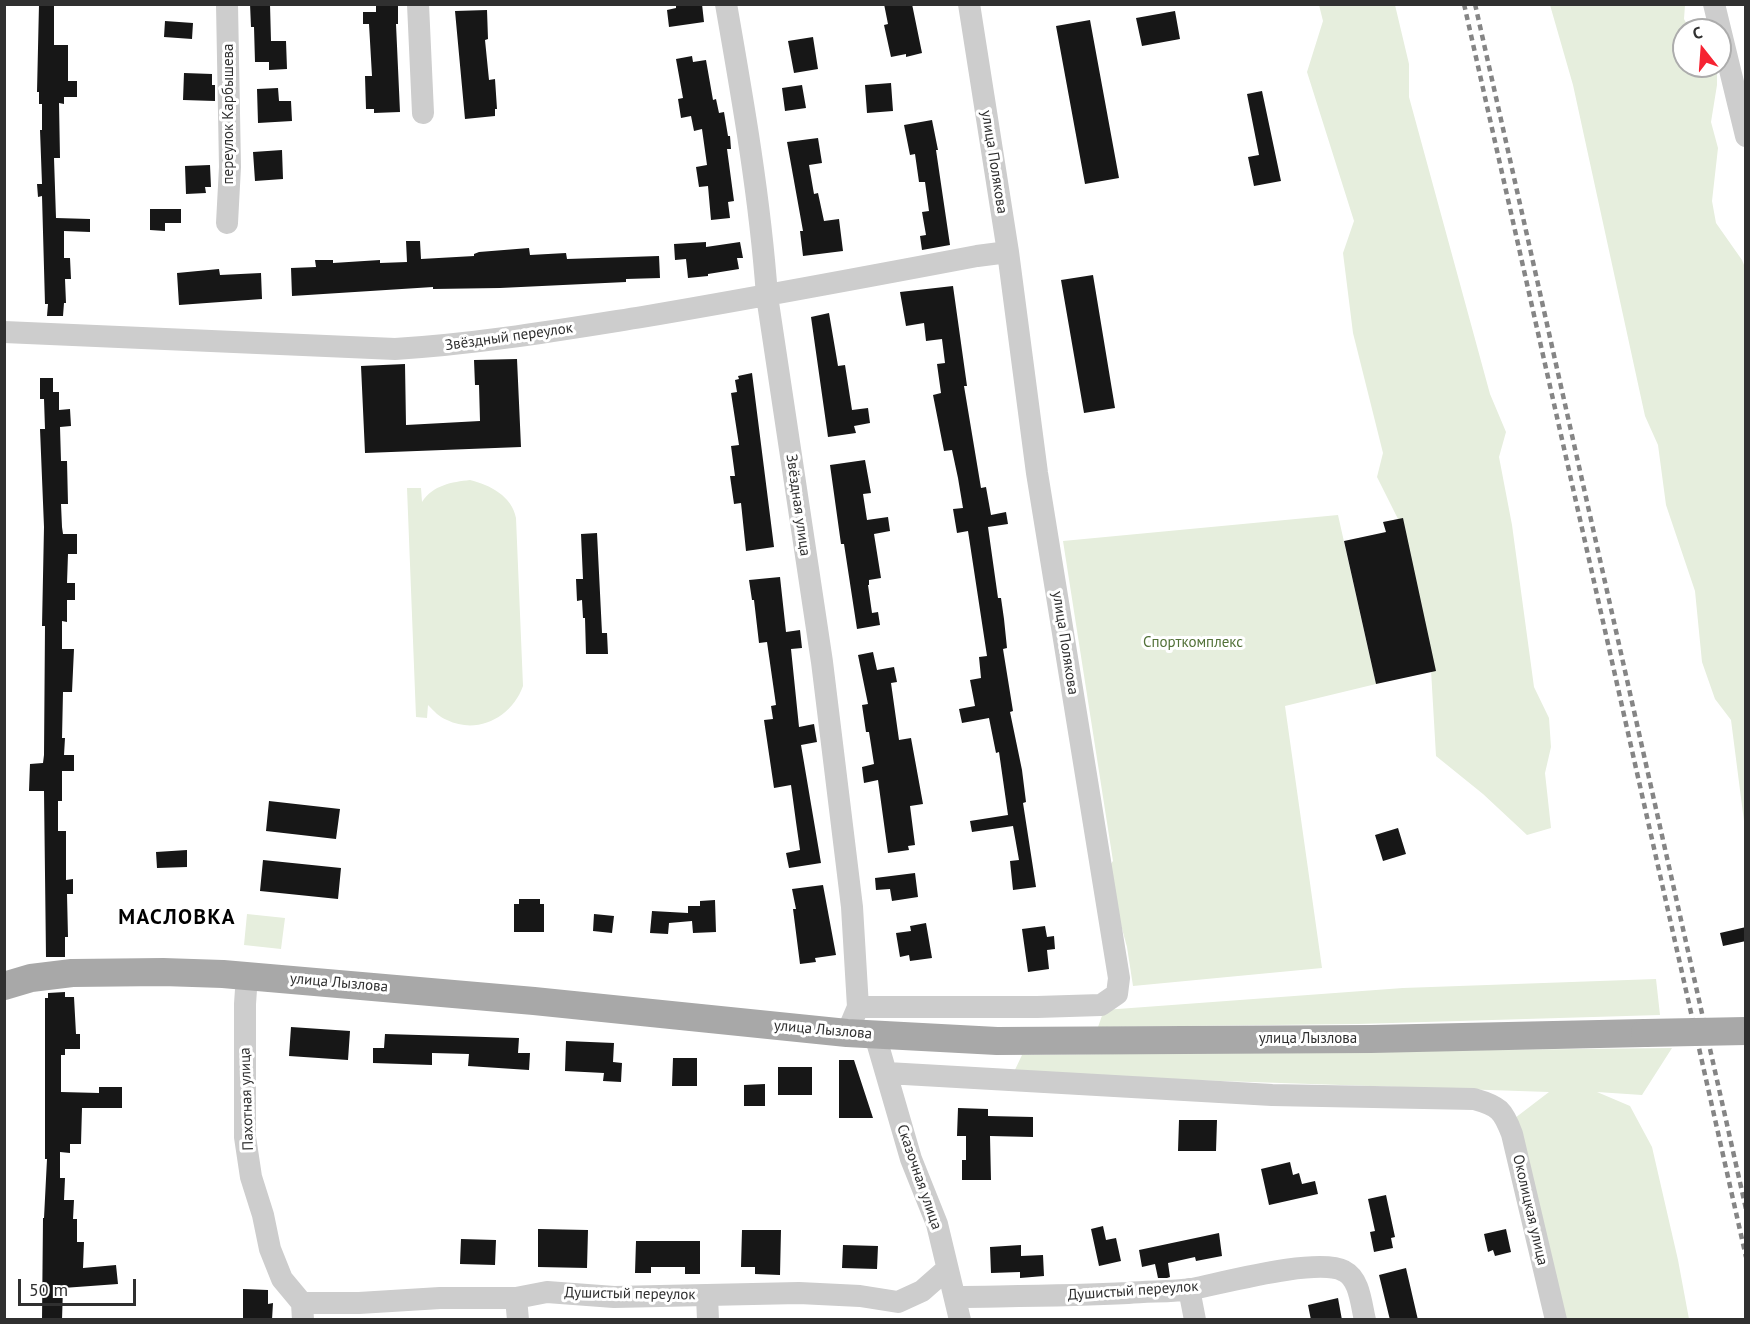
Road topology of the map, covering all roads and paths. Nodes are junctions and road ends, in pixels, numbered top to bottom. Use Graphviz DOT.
graph roads {
  1 [pos="228,4"];
  2 [pos="418,4"];
  3 [pos="726,4"];
  4 [pos="969,4"];
  5 [pos="1714,4"];
  6 [pos="423,113"];
  7 [pos="1746,136"];
  8 [pos="226,223"];
  9 [pos="1008,252"];
  10 [pos="767,296"];
  11 [pos="4,332"];
  12 [pos="248,975"];
  13 [pos="4,986"];
  14 [pos="858,1007"];
  15 [pos="1746,1031"];
  16 [pos="861,1034"];
  17 [pos="886,1073"];
  18 [pos="947,1269"];
  19 [pos="1189,1289"];
  20 [pos="707,1296"];
  21 [pos="955,1297"];
  22 [pos="517,1309"];
  23 [pos="303,1311"];
  24 [pos="895,1311"];
  25 [pos="708,1320"];
  26 [pos="960,1320"];
  27 [pos="1195,1320"];
  28 [pos="1365,1320"];
  29 [pos="1556,1320"];
  1 -- 8 [label="street, переулок Карбышева"];
  2 -- 6 [label="street"];
  3 -- 10 [label="street, Звёздная улица"];
  4 -- 9 [label="street, улица Полякова"];
  5 -- 7 [label="street"];
  9 -- 10 [label="street, Звёздный переулок"];
  9 -- 14 [label="street, улица Полякова"];
  10 -- 11 [label="street, Звёздный переулок"];
  10 -- 14 [label="street, Звёздная улица"];
  12 -- 13 [label="main road, улица Лызлова"];
  12 -- 16 [label="main road, улица Лызлова"];
  12 -- 23 [label="street, Пахотная улица"];
  14 -- 16 [label="street"];
  15 -- 16 [label="main road, улица Лызлова, bridge"];
  16 -- 17 [label="street, Сказочная улица"];
  17 -- 18 [label="street, Сказочная улица"];
  17 -- 29 [label="street, Околицкая улица"];
  18 -- 21 [label="street, Сказочная улица"];
  18 -- 24 [label="street, Душистый переулок"];
  19 -- 21 [label="street, Душистый переулок"];
  19 -- 27 [label="street"];
  19 -- 28 [label="street, Душистый переулок"];
  20 -- 22 [label="street, Душистый переулок"];
  20 -- 24 [label="street, Душистый переулок"];
  20 -- 25 [label="street"];
  21 -- 26 [label="street, Сказочная улица"];
  22 -- 23 [label="street, Душистый переулок"];
}
